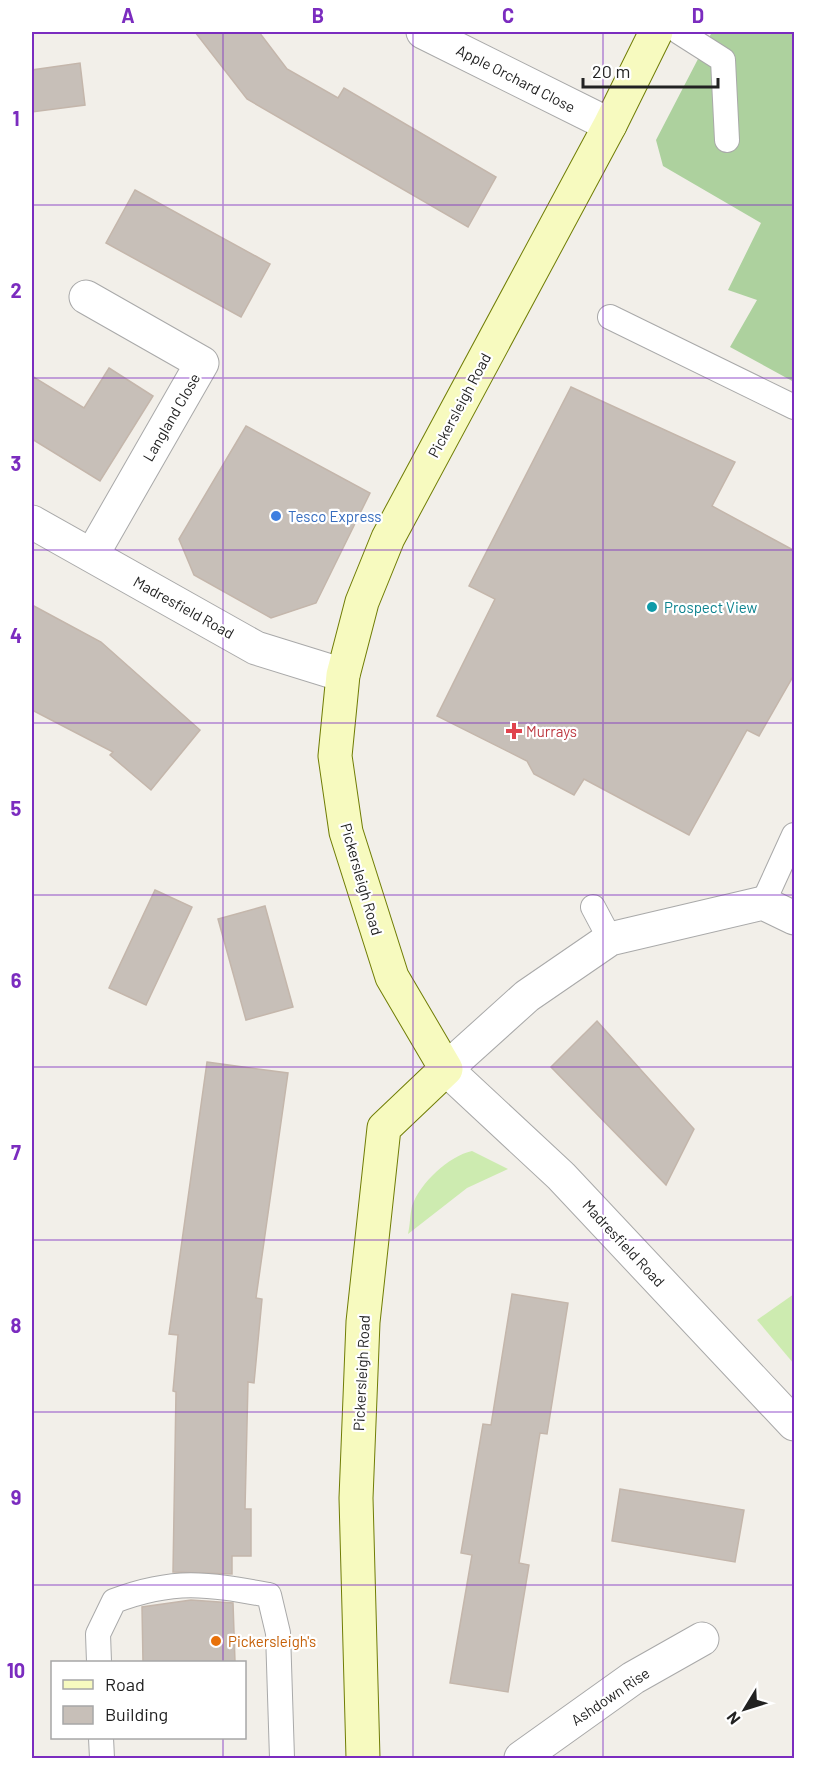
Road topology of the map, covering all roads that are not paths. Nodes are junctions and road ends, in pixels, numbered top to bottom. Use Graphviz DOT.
graph roads {
  1 [pos="423,32"];
  2 [pos="656,32"];
  3 [pos="679,32"];
  4 [pos="610,125"];
  5 [pos="728,141"];
  6 [pos="86,297"];
  7 [pos="610,317"];
  8 [pos="795,407"];
  9 [pos="32,522"];
  10 [pos="92,555"];
  11 [pos="343,675"];
  12 [pos="795,835"];
  13 [pos="764,903"];
  14 [pos="592,907"];
  15 [pos="795,918"];
  16 [pos="610,939"];
  17 [pos="446,1068"];
  18 [pos="795,1424"];
  19 [pos="702,1639"];
  20 [pos="99,1661"];
  21 [pos="101,1739"];
  22 [pos="102,1758"];
  23 [pos="282,1758"];
  24 [pos="363,1758"];
  25 [pos="521,1758"];
  1 -- 4 [label="street, Apple Orchard Close"];
  2 -- 4 [label="main road, Pickersleigh Road"];
  3 -- 5 [label="lane"];
  4 -- 11 [label="main road, Pickersleigh Road"];
  6 -- 10 [label="street, Langland Close"];
  7 -- 8 [label="lane"];
  9 -- 10 [label="street, Madresfield Road"];
  10 -- 11 [label="street, Madresfield Road"];
  11 -- 17 [label="main road, Pickersleigh Road"];
  12 -- 13 [label="lane"];
  13 -- 15 [label="street"];
  13 -- 16 [label="street"];
  14 -- 16 [label="lane"];
  16 -- 17 [label="street"];
  17 -- 18 [label="street, Madresfield Road"];
  17 -- 24 [label="main road, Pickersleigh Road"];
  19 -- 25 [label="street, Ashdown Rise"];
  20 -- 23 [label="lane"];
  21 -- 22 [label="lane"];
}
